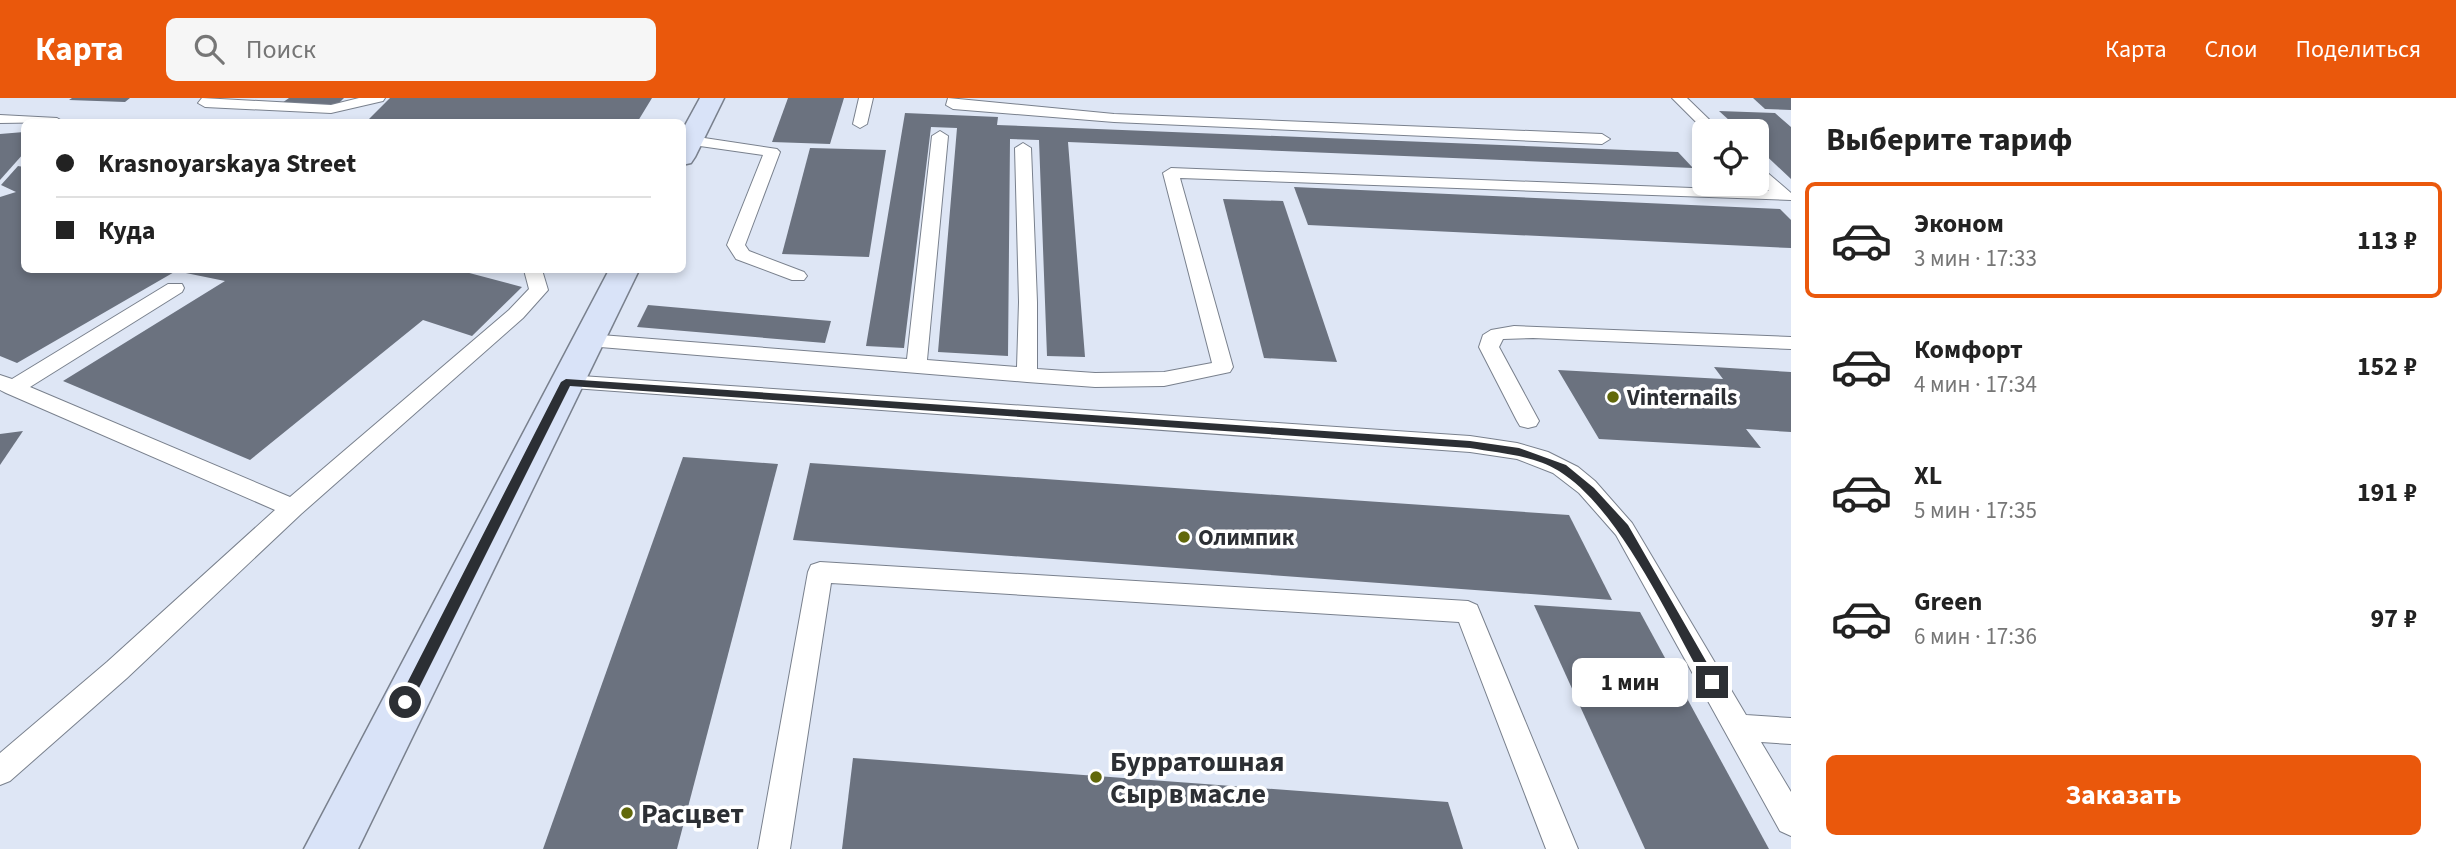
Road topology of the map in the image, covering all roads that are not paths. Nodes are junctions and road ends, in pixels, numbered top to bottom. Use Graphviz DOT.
graph roads {
  1 [pos="211,98"];
  2 [pos="379,98"];
  3 [pos="712,98"];
  4 [pos="866,98"];
  5 [pos="955,98"];
  6 [pos="1679,98"];
  7 [pos="0,119"];
  8 [pos="1701,119"];
  9 [pos="21,120"];
  10 [pos="860,124"];
  11 [pos="940,136"];
  12 [pos="1602,139"];
  13 [pos="1023,148"];
  14 [pos="687,149"];
  15 [pos="1769,183"];
  16 [pos="1692,193"];
  17 [pos="1759,196"];
  18 [pos="534,273"];
  19 [pos="622,273"];
  20 [pos="798,276"];
  21 [pos="175,288"];
  22 [pos="588,340"];
  23 [pos="1791,343"];
  24 [pos="916,366"];
  25 [pos="1027,375"];
  26 [pos="566,382"];
  27 [pos="6,385"];
  28 [pos="1528,421"];
  29 [pos="293,508"];
  30 [pos="1737,727"];
  31 [pos="1791,731"];
  32 [pos="0,771"];
  33 [pos="1791,821"];
  34 [pos="330,849"];
  35 [pos="774,849"];
  36 [pos="1562,849"];
  1 -- 2 [label="lane"];
  3 -- 14 [label="street"];
  4 -- 10 [label="lane"];
  5 -- 12 [label="lane"];
  6 -- 8 [label="lane"];
  7 -- 9 [label="lane"];
  11 -- 24 [label="lane"];
  13 -- 25 [label="lane"];
  14 -- 20 [label="lane"];
  15 -- 17 [label="lane"];
  16 -- 25 [label="lane"];
  18 -- 29 [label="lane"];
  19 -- 22 [label="street"];
  21 -- 27 [label="lane"];
  22 -- 24 [label="lane"];
  22 -- 26 [label="street"];
  23 -- 28 [label="lane"];
  24 -- 25 [label="lane"];
  26 -- 30 [label="lane"];
  26 -- 34 [label="street"];
  27 -- 29 [label="lane"];
  29 -- 32 [label="lane"];
  30 -- 31 [label="lane"];
  30 -- 33 [label="lane"];
  35 -- 36 [label="lane"];
}
